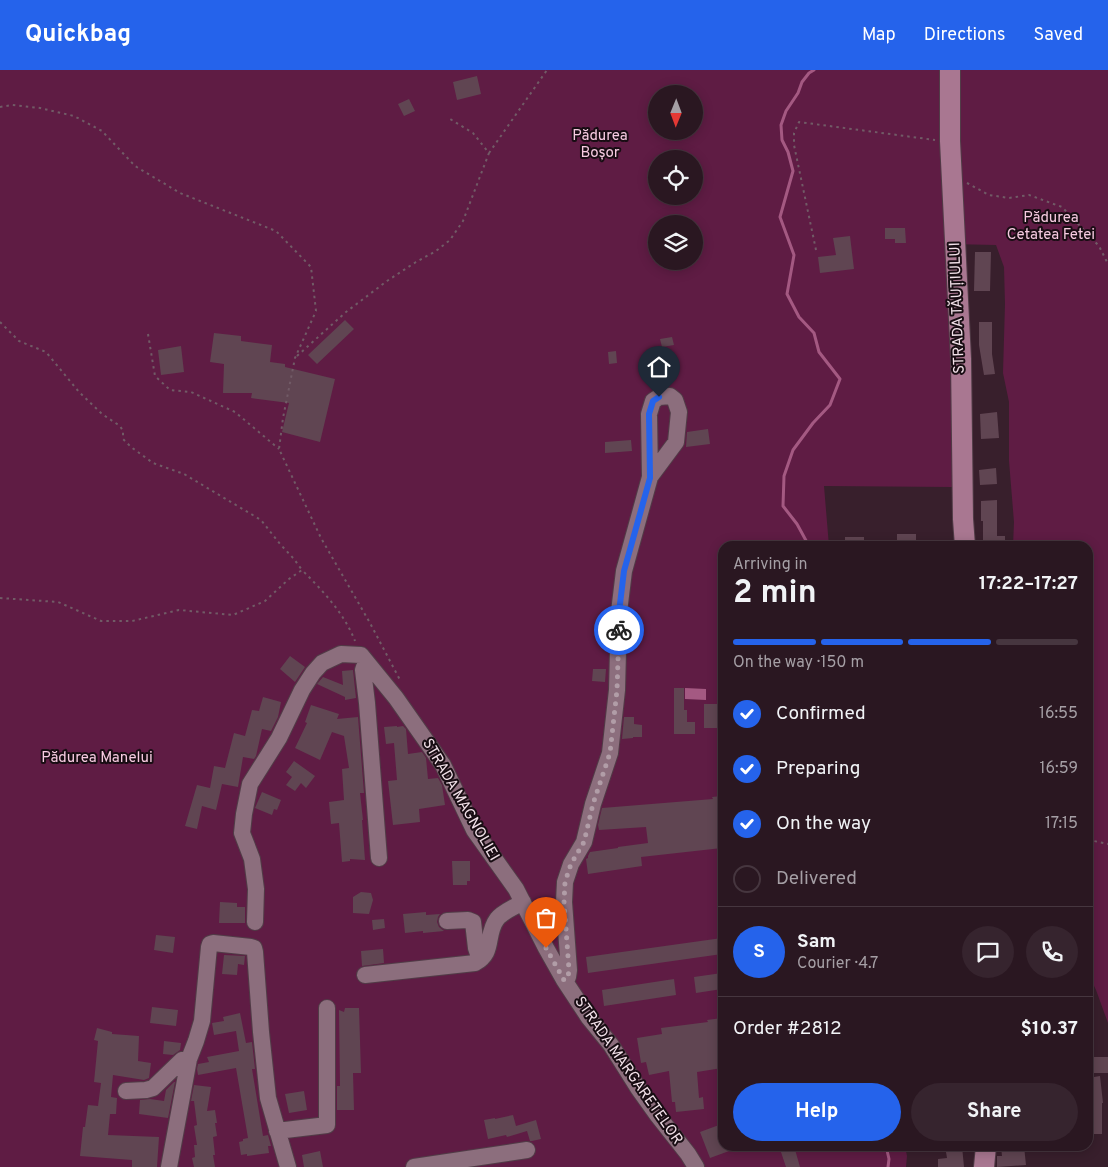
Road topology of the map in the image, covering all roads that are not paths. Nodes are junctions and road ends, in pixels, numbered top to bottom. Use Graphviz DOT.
graph roads {
  1 [pos="950,70"];
  2 [pos="650,478"];
  3 [pos="965,541"];
  4 [pos="364,660"];
  5 [pos="379,858"];
  6 [pos="523,902"];
  7 [pos="255,922"];
  8 [pos="447,922"];
  9 [pos="480,960"];
  10 [pos="365,975"];
  11 [pos="564,980"];
  12 [pos="326,1008"];
  13 [pos="189,1059"];
  14 [pos="126,1091"];
  15 [pos="277,1131"];
  16 [pos="527,1150"];
  17 [pos="986,1151"];
  18 [pos="169,1167"];
  19 [pos="288,1167"];
  20 [pos="414,1167"];
  21 [pos="696,1167"];
  22 [pos="984,1167"];
  1 -- 3 [label="main road, STRADA TĂUȚIULUI"];
  2 -- 11 [label="street"];
  4 -- 5 [label="street"];
  4 -- 6 [label="street, STRADA MAGNOLIEI"];
  4 -- 7 [label="street"];
  6 -- 9 [label="street"];
  6 -- 11 [label="street, STRADA MAGNOLIEI"];
  8 -- 9 [label="street"];
  9 -- 10 [label="street"];
  11 -- 21 [label="street, STRADA MARGARETELOR"];
  12 -- 15 [label="street"];
  13 -- 14 [label="street"];
  13 -- 15 [label="street"];
  13 -- 18 [label="street"];
  15 -- 19 [label="street"];
  16 -- 20 [label="street"];
  17 -- 22 [label="main road"];
}
